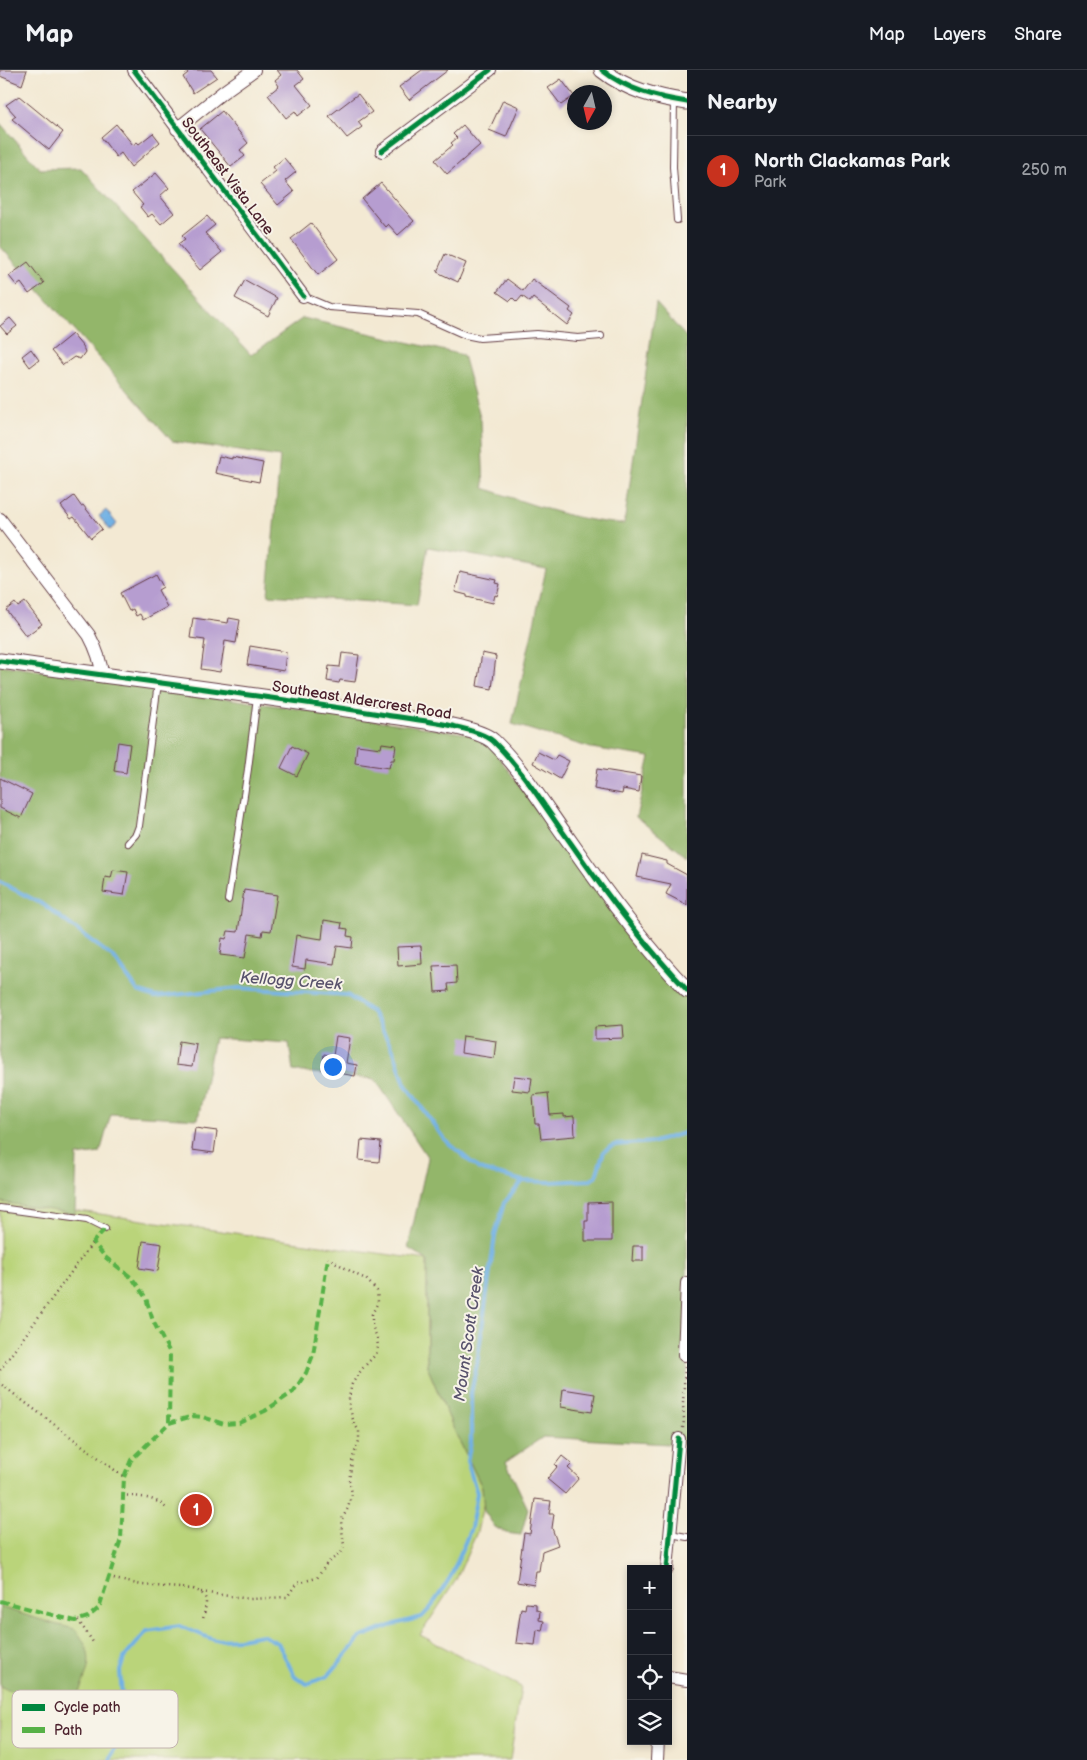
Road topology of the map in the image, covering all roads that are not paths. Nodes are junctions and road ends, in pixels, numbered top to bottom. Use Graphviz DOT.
graph roads {
  1 [pos="134,70"];
  2 [pos="254,70"];
  3 [pos="490,70"];
  4 [pos="602,70"];
  5 [pos="681,101"];
  6 [pos="177,128"];
  7 [pos="382,151"];
  8 [pos="677,220"];
  9 [pos="303,296"];
  10 [pos="601,336"];
  11 [pos="0,518"];
  12 [pos="0,661"];
  13 [pos="102,675"];
  14 [pos="158,683"];
  15 [pos="257,697"];
  16 [pos="128,843"];
  17 [pos="228,900"];
  18 [pos="687,990"];
  19 [pos="0,1208"];
  20 [pos="105,1229"];
  21 [pos="687,1283"];
  22 [pos="684,1354"];
  23 [pos="679,1440"];
  24 [pos="670,1534"];
  25 [pos="687,1537"];
  26 [pos="667,1565"];
  27 [pos="672,1678"];
  28 [pos="687,1680"];
  29 [pos="658,1745"];
  30 [pos="657,1760"];
  1 -- 6 [label="street, Southeast Vista Lane"];
  2 -- 6 [label="street"];
  3 -- 7 [label="street"];
  4 -- 5 [label="street"];
  5 -- 8 [label="lane"];
  6 -- 9 [label="street, Southeast Vista Lane"];
  9 -- 10 [label="lane"];
  11 -- 13 [label="street"];
  12 -- 13 [label="street, Southeast Aldercrest Road"];
  13 -- 14 [label="street, Southeast Aldercrest Road"];
  14 -- 15 [label="street, Southeast Aldercrest Road"];
  14 -- 16 [label="lane"];
  15 -- 17 [label="lane"];
  15 -- 18 [label="street, Southeast Aldercrest Road"];
  19 -- 20 [label="lane"];
  21 -- 22 [label="street"];
  23 -- 24 [label="street"];
  24 -- 25 [label="lane"];
  24 -- 26 [label="street"];
  27 -- 28 [label="street"];
  29 -- 30 [label="street"];
}
